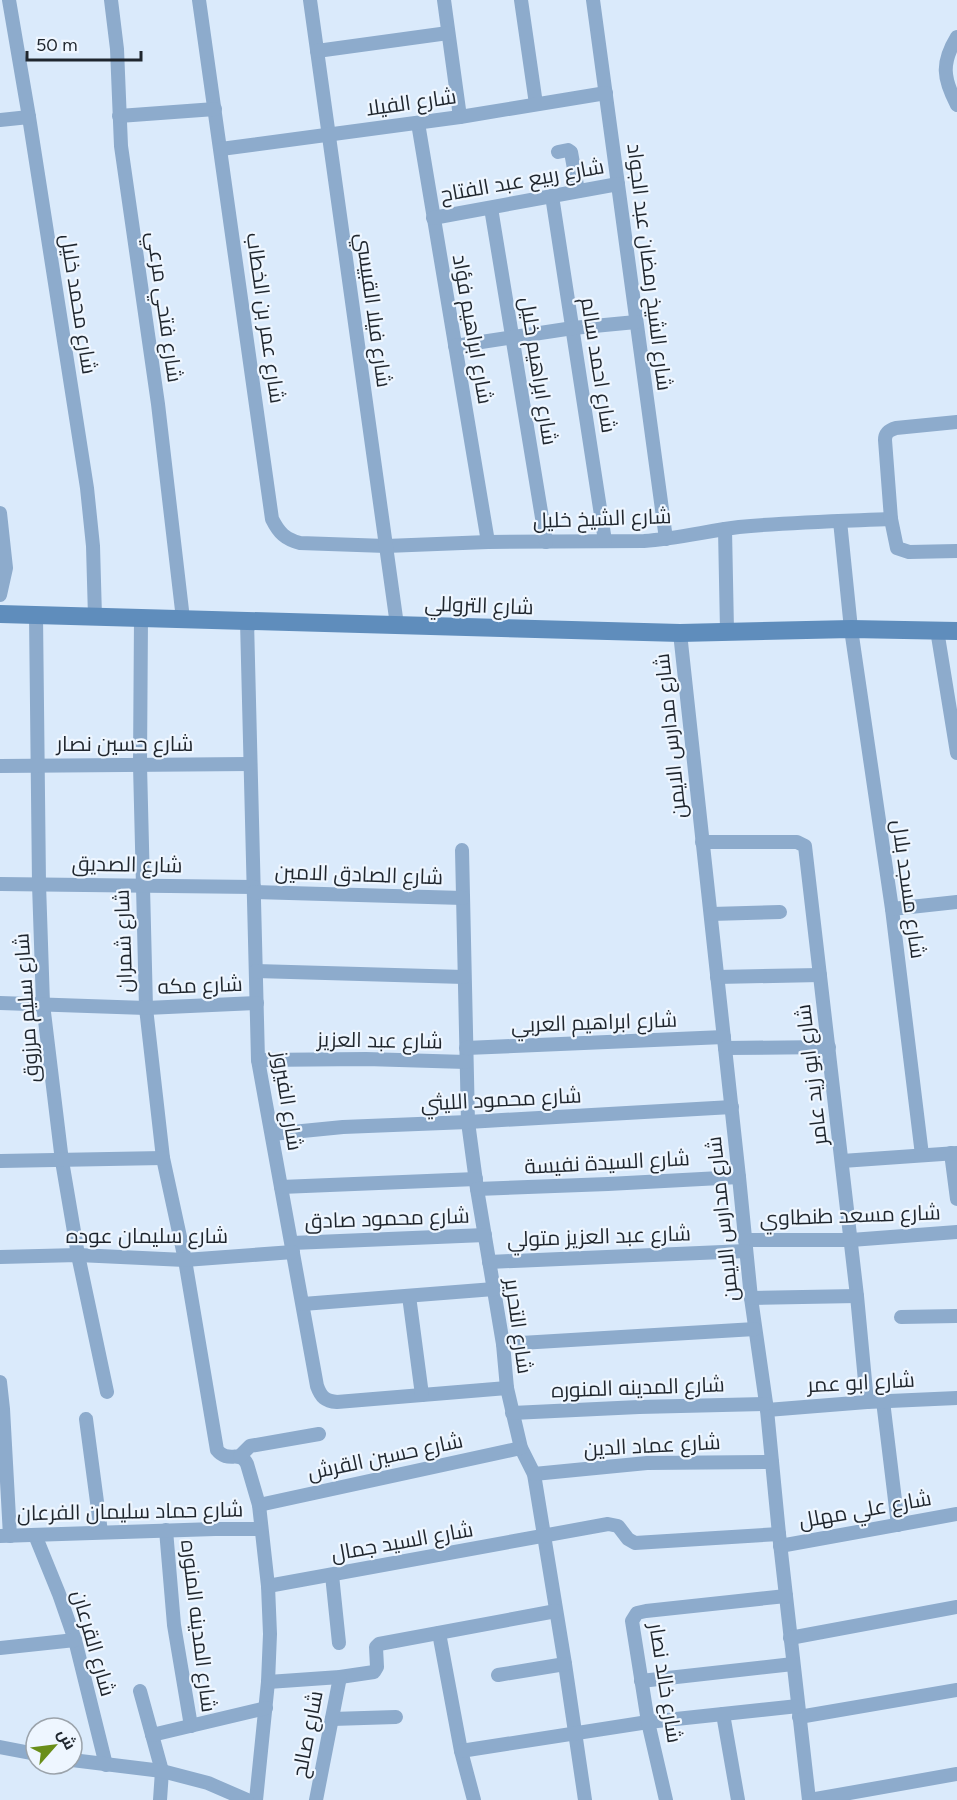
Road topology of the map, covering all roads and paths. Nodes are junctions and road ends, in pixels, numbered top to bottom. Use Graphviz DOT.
graph roads {
  1 [pos="9,0"];
  2 [pos="111,0"];
  3 [pos="199,0"];
  4 [pos="310,0"];
  5 [pos="444,0"];
  6 [pos="521,0"];
  7 [pos="593,0"];
  8 [pos="448,33"];
  9 [pos="957,37"];
  10 [pos="317,51"];
  11 [pos="606,93"];
  12 [pos="536,104"];
  13 [pos="957,105"];
  14 [pos="215,109"];
  15 [pos="119,116"];
  16 [pos="29,117"];
  17 [pos="460,117"];
  18 [pos="0,120"];
  19 [pos="417,123"];
  20 [pos="329,134"];
  21 [pos="221,149"];
  22 [pos="558,152"];
  23 [pos="618,184"];
  24 [pos="578,191"];
  25 [pos="552,196"];
  26 [pos="492,208"];
  27 [pos="433,218"];
  28 [pos="636,322"];
  29 [pos="573,328"];
  30 [pos="512,337"];
  31 [pos="455,346"];
  32 [pos="957,422"];
  33 [pos="0,513"];
  34 [pos="891,519"];
  35 [pos="840,521"];
  36 [pos="725,529"];
  37 [pos="605,540"];
  38 [pos="666,540"];
  39 [pos="488,542"];
  40 [pos="546,542"];
  41 [pos="386,546"];
  42 [pos="957,551"];
  43 [pos="0,595"];
  44 [pos="0,614"];
  45 [pos="36,615"];
  46 [pos="95,617"];
  47 [pos="141,618"];
  48 [pos="183,619"];
  49 [pos="247,621"];
  50 [pos="397,625"];
  51 [pos="851,629"];
  52 [pos="937,630"];
  53 [pos="957,631"];
  54 [pos="727,632"];
  55 [pos="680,633"];
  56 [pos="957,753"];
  57 [pos="39,764"];
  58 [pos="250,764"];
  59 [pos="140,765"];
  60 [pos="0,766"];
  61 [pos="702,842"];
  62 [pos="462,850"];
  63 [pos="0,884"];
  64 [pos="39,884"];
  65 [pos="142,885"];
  66 [pos="254,889"];
  67 [pos="463,898"];
  68 [pos="957,902"];
  69 [pos="892,909"];
  70 [pos="780,912"];
  71 [pos="711,914"];
  72 [pos="256,971"];
  73 [pos="820,975"];
  74 [pos="464,977"];
  75 [pos="717,977"];
  76 [pos="0,1003"];
  77 [pos="257,1003"];
  78 [pos="43,1004"];
  79 [pos="146,1008"];
  80 [pos="724,1042"];
  81 [pos="829,1047"];
  82 [pos="466,1055"];
  83 [pos="258,1060"];
  84 [pos="732,1107"];
  85 [pos="468,1122"];
  86 [pos="272,1134"];
  87 [pos="954,1153"];
  88 [pos="922,1155"];
  89 [pos="163,1158"];
  90 [pos="0,1161"];
  91 [pos="62,1161"];
  92 [pos="842,1161"];
  93 [pos="739,1177"];
  94 [pos="476,1184"];
  95 [pos="281,1188"];
  96 [pos="957,1200"];
  97 [pos="957,1232"];
  98 [pos="485,1235"];
  99 [pos="851,1240"];
  100 [pos="746,1245"];
  101 [pos="292,1248"];
  102 [pos="78,1255"];
  103 [pos="0,1257"];
  104 [pos="185,1260"];
  105 [pos="489,1262"];
  106 [pos="494,1289"];
  107 [pos="409,1296"];
  108 [pos="857,1296"];
  109 [pos="751,1298"];
  110 [pos="303,1304"];
  111 [pos="957,1316"];
  112 [pos="901,1317"];
  113 [pos="755,1329"];
  114 [pos="503,1344"];
  115 [pos="0,1382"];
  116 [pos="507,1388"];
  117 [pos="107,1392"];
  118 [pos="422,1395"];
  119 [pos="957,1398"];
  120 [pos="883,1401"];
  121 [pos="867,1402"];
  122 [pos="766,1407"];
  123 [pos="512,1413"];
  124 [pos="86,1419"];
  125 [pos="319,1434"];
  126 [pos="521,1448"];
  127 [pos="240,1456"];
  128 [pos="772,1462"];
  129 [pos="534,1474"];
  130 [pos="259,1505"];
  131 [pos="957,1514"];
  132 [pos="898,1525"];
  133 [pos="261,1529"];
  134 [pos="166,1530"];
  135 [pos="101,1532"];
  136 [pos="35,1535"];
  137 [pos="5,1536"];
  138 [pos="544,1537"];
  139 [pos="779,1540"];
  140 [pos="332,1575"];
  141 [pos="268,1586"];
  142 [pos="786,1596"];
  143 [pos="957,1607"];
  144 [pos="556,1611"];
  145 [pos="439,1633"];
  146 [pos="790,1638"];
  147 [pos="75,1641"];
  148 [pos="339,1643"];
  149 [pos="0,1648"];
  150 [pos="565,1664"];
  151 [pos="793,1664"];
  152 [pos="498,1675"];
  153 [pos="340,1677"];
  154 [pos="268,1682"];
  155 [pos="641,1682"];
  156 [pos="957,1690"];
  157 [pos="140,1691"];
  158 [pos="266,1708"];
  159 [pos="799,1712"];
  160 [pos="723,1714"];
  161 [pos="396,1717"];
  162 [pos="332,1719"];
  163 [pos="648,1722"];
  164 [pos="191,1726"];
  165 [pos="576,1733"];
  166 [pos="152,1735"];
  167 [pos="0,1747"];
  168 [pos="461,1751"];
  169 [pos="24,1752"];
  170 [pos="84,1762"];
  171 [pos="106,1765"];
  172 [pos="162,1771"];
  173 [pos="957,1774"];
  174 [pos="160,1800"];
  175 [pos="247,1800"];
  176 [pos="256,1800"];
  177 [pos="316,1800"];
  178 [pos="474,1800"];
  179 [pos="585,1800"];
  180 [pos="666,1800"];
  181 [pos="738,1800"];
  182 [pos="809,1800"];
  1 -- 16 [label="street, شارع محمد خليل"];
  2 -- 15 [label="street, شارع فتحي مرعي"];
  3 -- 14 [label="street, شارع عمر بن الخطاب"];
  4 -- 10 [label="street, شارع فيلا القبيسي"];
  5 -- 8 [label="street"];
  6 -- 12 [label="street"];
  7 -- 11 [label="street, شارع الشيخ رمضان عبد الجواد"];
  8 -- 10 [label="street"];
  8 -- 17 [label="street"];
  9 -- 13 [label="street"];
  10 -- 20 [label="street, شارع فيلا القبيسي"];
  11 -- 12 [label="street, شارع الفيلا"];
  11 -- 23 [label="street, شارع الشيخ رمضان عبد الجواد"];
  12 -- 17 [label="street, شارع الفيلا"];
  14 -- 15 [label="street"];
  14 -- 21 [label="street, شارع عمر بن الخطاب"];
  15 -- 48 [label="street, شارع فتحي مرعي"];
  16 -- 18 [label="street"];
  16 -- 46 [label="street, شارع محمد خليل"];
  17 -- 19 [label="street, شارع الفيلا"];
  19 -- 20 [label="street, شارع الفيلا"];
  19 -- 27 [label="street, شارع ابراهيم فؤاد"];
  20 -- 21 [label="street, شارع الفيلا"];
  20 -- 41 [label="street, شارع فيلا القبيسي"];
  21 -- 41 [label="street, شارع عمر بن الخطاب"];
  22 -- 24 [label="street"];
  23 -- 24 [label="street, شارع ربيع عبد الفتاح"];
  23 -- 28 [label="street, شارع الشيخ رمضان عبد الجواد"];
  24 -- 25 [label="street, شارع ربيع عبد الفتاح"];
  25 -- 26 [label="street, شارع ربيع عبد الفتاح"];
  25 -- 29 [label="street, شارع احمد سالم"];
  26 -- 27 [label="street, شارع ربيع عبد الفتاح"];
  26 -- 30 [label="street, شارع ابراهيم خليل"];
  27 -- 31 [label="street, شارع ابراهيم فؤاد"];
  28 -- 29 [label="street"];
  28 -- 38 [label="street, شارع الشيخ رمضان عبد الجواد"];
  29 -- 30 [label="street"];
  29 -- 37 [label="street, شارع احمد سالم"];
  30 -- 31 [label="street"];
  30 -- 40 [label="street, شارع ابراهيم خليل"];
  31 -- 39 [label="street, شارع ابراهيم فؤاد"];
  32 -- 34 [label="street"];
  33 -- 43 [label="street"];
  34 -- 35 [label="street, شارع الشيخ خليل"];
  34 -- 42 [label="street"];
  35 -- 36 [label="street, شارع الشيخ خليل"];
  35 -- 51 [label="street, شارع مسجد بلال"];
  36 -- 38 [label="street, شارع الشيخ خليل"];
  36 -- 54 [label="street"];
  37 -- 38 [label="street, شارع الشيخ خليل"];
  37 -- 40 [label="street, شارع الشيخ خليل"];
  39 -- 40 [label="street, شارع الشيخ خليل"];
  39 -- 41 [label="street, شارع الشيخ خليل"];
  41 -- 50 [label="street, شارع فيلا القبيسي"];
  44 -- 45 [label="street, شارع التروللي"];
  45 -- 46 [label="street, شارع التروللي"];
  45 -- 57 [label="street, شارع سليم مرزوق"];
  46 -- 47 [label="street, شارع التروللي"];
  47 -- 48 [label="street, شارع التروللي"];
  47 -- 59 [label="street, شارع شمران"];
  48 -- 49 [label="street, شارع التروللي"];
  49 -- 50 [label="street, شارع التروللي"];
  49 -- 58 [label="street, شارع الفيروز"];
  50 -- 55 [label="street, شارع التروللي"];
  51 -- 52 [label="street, شارع التروللي"];
  51 -- 54 [label="street, شارع التروللي"];
  51 -- 69 [label="street, شارع مسجد بلال"];
  52 -- 53 [label="street, شارع التروللي"];
  52 -- 56 [label="street"];
  54 -- 55 [label="street, شارع التروللي"];
  55 -- 61 [label="street, شارع مدارس الايمن"];
  57 -- 59 [label="street, شارع حسين نصار"];
  57 -- 60 [label="street, شارع حسين نصار"];
  57 -- 64 [label="street, شارع سليم مرزوق"];
  58 -- 59 [label="street, شارع حسين نصار"];
  58 -- 66 [label="street, شارع الفيروز"];
  59 -- 65 [label="street, شارع شمران"];
  61 -- 71 [label="street, شارع مدارس الايمن"];
  61 -- 73 [label="street, شارع ابو زيد عامر"];
  62 -- 67 [label="street, شارع التحرير"];
  63 -- 64 [label="street, شارع الصديق"];
  64 -- 65 [label="street, شارع الصديق"];
  64 -- 78 [label="street, شارع سليم مرزوق"];
  65 -- 66 [label="street, شارع الصديق"];
  65 -- 79 [label="street, شارع شمران"];
  66 -- 67 [label="street, شارع الصادق الامين"];
  66 -- 72 [label="street, شارع الفيروز"];
  67 -- 74 [label="street, شارع التحرير"];
  68 -- 69 [label="street"];
  69 -- 88 [label="street, شارع مسجد بلال"];
  70 -- 71 [label="street"];
  71 -- 75 [label="street, شارع مدارس الايمن"];
  72 -- 74 [label="street"];
  72 -- 77 [label="street, شارع الفيروز"];
  73 -- 75 [label="street"];
  73 -- 81 [label="street, شارع ابو زيد عامر"];
  74 -- 82 [label="street, شارع التحرير"];
  75 -- 80 [label="street, شارع مدارس الايمن"];
  76 -- 78 [label="street, شارع مكه"];
  77 -- 79 [label="street, شارع مكه"];
  77 -- 83 [label="street, شارع الفيروز"];
  78 -- 79 [label="street, شارع مكه"];
  78 -- 91 [label="street, شارع سليم مرزوق"];
  79 -- 89 [label="street, شارع شمران"];
  80 -- 81 [label="street, شارع ابراهيم العربي"];
  80 -- 82 [label="street, شارع ابراهيم العربي"];
  80 -- 84 [label="street, شارع مدارس الايمن"];
  81 -- 92 [label="street, شارع ابو زيد عامر"];
  82 -- 83 [label="street, شارع عبد العزيز"];
  82 -- 85 [label="street, شارع التحرير"];
  83 -- 86 [label="street, شارع الفيروز"];
  84 -- 85 [label="street, شارع محمود الليثي"];
  84 -- 93 [label="street, شارع مدارس الايمن"];
  85 -- 86 [label="street, شارع محمود الليثي"];
  85 -- 94 [label="street, شارع التحرير"];
  86 -- 95 [label="street, شارع الفيروز"];
  87 -- 88 [label="street"];
  87 -- 96 [label="street"];
  88 -- 92 [label="street"];
  89 -- 91 [label="street"];
  89 -- 104 [label="street, شارع شمران"];
  90 -- 91 [label="street"];
  91 -- 102 [label="street, شارع سليم مرزوق"];
  92 -- 99 [label="street, شارع ابو زيد عامر"];
  93 -- 94 [label="street, شارع السيدة نفيسة"];
  93 -- 100 [label="street, شارع مدارس الايمن"];
  94 -- 95 [label="street, شارع السيدة نفيسة"];
  94 -- 98 [label="street, شارع التحرير"];
  95 -- 101 [label="street, شارع الفيروز"];
  97 -- 99 [label="street, شارع مسعد طنطاوي"];
  98 -- 101 [label="street, شارع محمود صادق"];
  98 -- 105 [label="street, شارع التحرير"];
  99 -- 100 [label="street, شارع مسعد طنطاوي"];
  99 -- 108 [label="street, شارع ابو زيد عامر"];
  100 -- 105 [label="street, شارع عبد العزيز متولي"];
  100 -- 109 [label="street, شارع مدارس الايمن"];
  101 -- 104 [label="street, شارع سليمان عوده"];
  101 -- 110 [label="street, شارع الفيروز"];
  102 -- 103 [label="street, شارع سليمان عوده"];
  102 -- 104 [label="street, شارع سليمان عوده"];
  102 -- 117 [label="street, شارع سليم مرزوق"];
  104 -- 127 [label="street, شارع شمران"];
  105 -- 106 [label="street, شارع التحرير"];
  106 -- 107 [label="street"];
  106 -- 114 [label="street, شارع التحرير"];
  107 -- 110 [label="street"];
  107 -- 118 [label="street"];
  108 -- 109 [label="street"];
  108 -- 121 [label="street, شارع ابو زيد عامر"];
  109 -- 113 [label="street, شارع مدارس الايمن"];
  110 -- 118 [label="street, شارع الفيروز"];
  111 -- 112 [label="street"];
  113 -- 114 [label="street"];
  113 -- 122 [label="street, شارع مدارس الايمن"];
  114 -- 116 [label="street, شارع التحرير"];
  115 -- 137 [label="street"];
  116 -- 118 [label="street, شارع الفيروز"];
  116 -- 123 [label="street, شارع التحرير"];
  119 -- 120 [label="street, شارع ابو عمر"];
  120 -- 121 [label="street, شارع ابو عمر"];
  120 -- 132 [label="street"];
  121 -- 122 [label="street, شارع ابو عمر"];
  122 -- 123 [label="street, شارع المدينه المنوره"];
  122 -- 128 [label="street, شارع مدارس الايمن"];
  123 -- 126 [label="street, شارع التحرير"];
  124 -- 135 [label="street"];
  125 -- 127 [label="street"];
  126 -- 129 [label="street, شارع التحرير"];
  126 -- 130 [label="street, شارع حسين القرش"];
  127 -- 130 [label="street"];
  128 -- 129 [label="street, شارع عماد الدين"];
  128 -- 139 [label="street, شارع مدارس الايمن"];
  129 -- 138 [label="street, شارع التحرير"];
  130 -- 133 [label="street"];
  131 -- 132 [label="street, شارع علي مهلل"];
  132 -- 139 [label="street, شارع علي مهلل"];
  133 -- 134 [label="street, شارع حماد سليمان الفرعان"];
  133 -- 141 [label="street"];
  134 -- 135 [label="street, شارع حماد سليمان الفرعان"];
  134 -- 164 [label="street, شارع المدينه المنوره"];
  135 -- 136 [label="street, شارع حماد سليمان الفرعان"];
  136 -- 137 [label="street, شارع حماد سليمان الفرعان"];
  136 -- 147 [label="street, شارع القرعان"];
  138 -- 139 [label="street, شارع علي مهلل"];
  138 -- 140 [label="street, شارع السيد جمال"];
  138 -- 144 [label="street, شارع التحرير"];
  139 -- 142 [label="street, شارع مدارس الايمن"];
  140 -- 141 [label="street, شارع السيد جمال"];
  140 -- 148 [label="street"];
  141 -- 154 [label="street"];
  142 -- 146 [label="street, شارع مدارس الايمن"];
  142 -- 155 [label="street, شارع خالد نصار"];
  143 -- 146 [label="street"];
  144 -- 145 [label="street"];
  144 -- 150 [label="street, شارع التحرير"];
  145 -- 153 [label="street"];
  145 -- 168 [label="street"];
  146 -- 151 [label="street, شارع مدارس الايمن"];
  147 -- 149 [label="street"];
  147 -- 171 [label="street, شارع القرعان"];
  150 -- 152 [label="street"];
  150 -- 165 [label="street, شارع التحرير"];
  151 -- 155 [label="street"];
  151 -- 159 [label="street, شارع مدارس الايمن"];
  153 -- 154 [label="street"];
  153 -- 162 [label="street, شارع صالح"];
  154 -- 158 [label="street"];
  155 -- 163 [label="street, شارع خالد نصار"];
  156 -- 159 [label="street"];
  157 -- 166 [label="street"];
  158 -- 164 [label="street"];
  158 -- 176 [label="street"];
  159 -- 160 [label="street"];
  159 -- 182 [label="street, شارع مدارس الايمن"];
  160 -- 163 [label="street"];
  160 -- 181 [label="street"];
  161 -- 162 [label="street"];
  162 -- 177 [label="street, شارع صالح"];
  163 -- 165 [label="street"];
  163 -- 180 [label="street, شارع خالد نصار"];
  164 -- 166 [label="street"];
  165 -- 168 [label="street"];
  165 -- 179 [label="street, شارع التحرير"];
  166 -- 172 [label="street"];
  167 -- 169 [label="street"];
  168 -- 178 [label="street"];
  170 -- 171 [label="street"];
  171 -- 172 [label="street"];
  172 -- 174 [label="street"];
  172 -- 175 [label="street"];
  173 -- 182 [label="street"];
}
